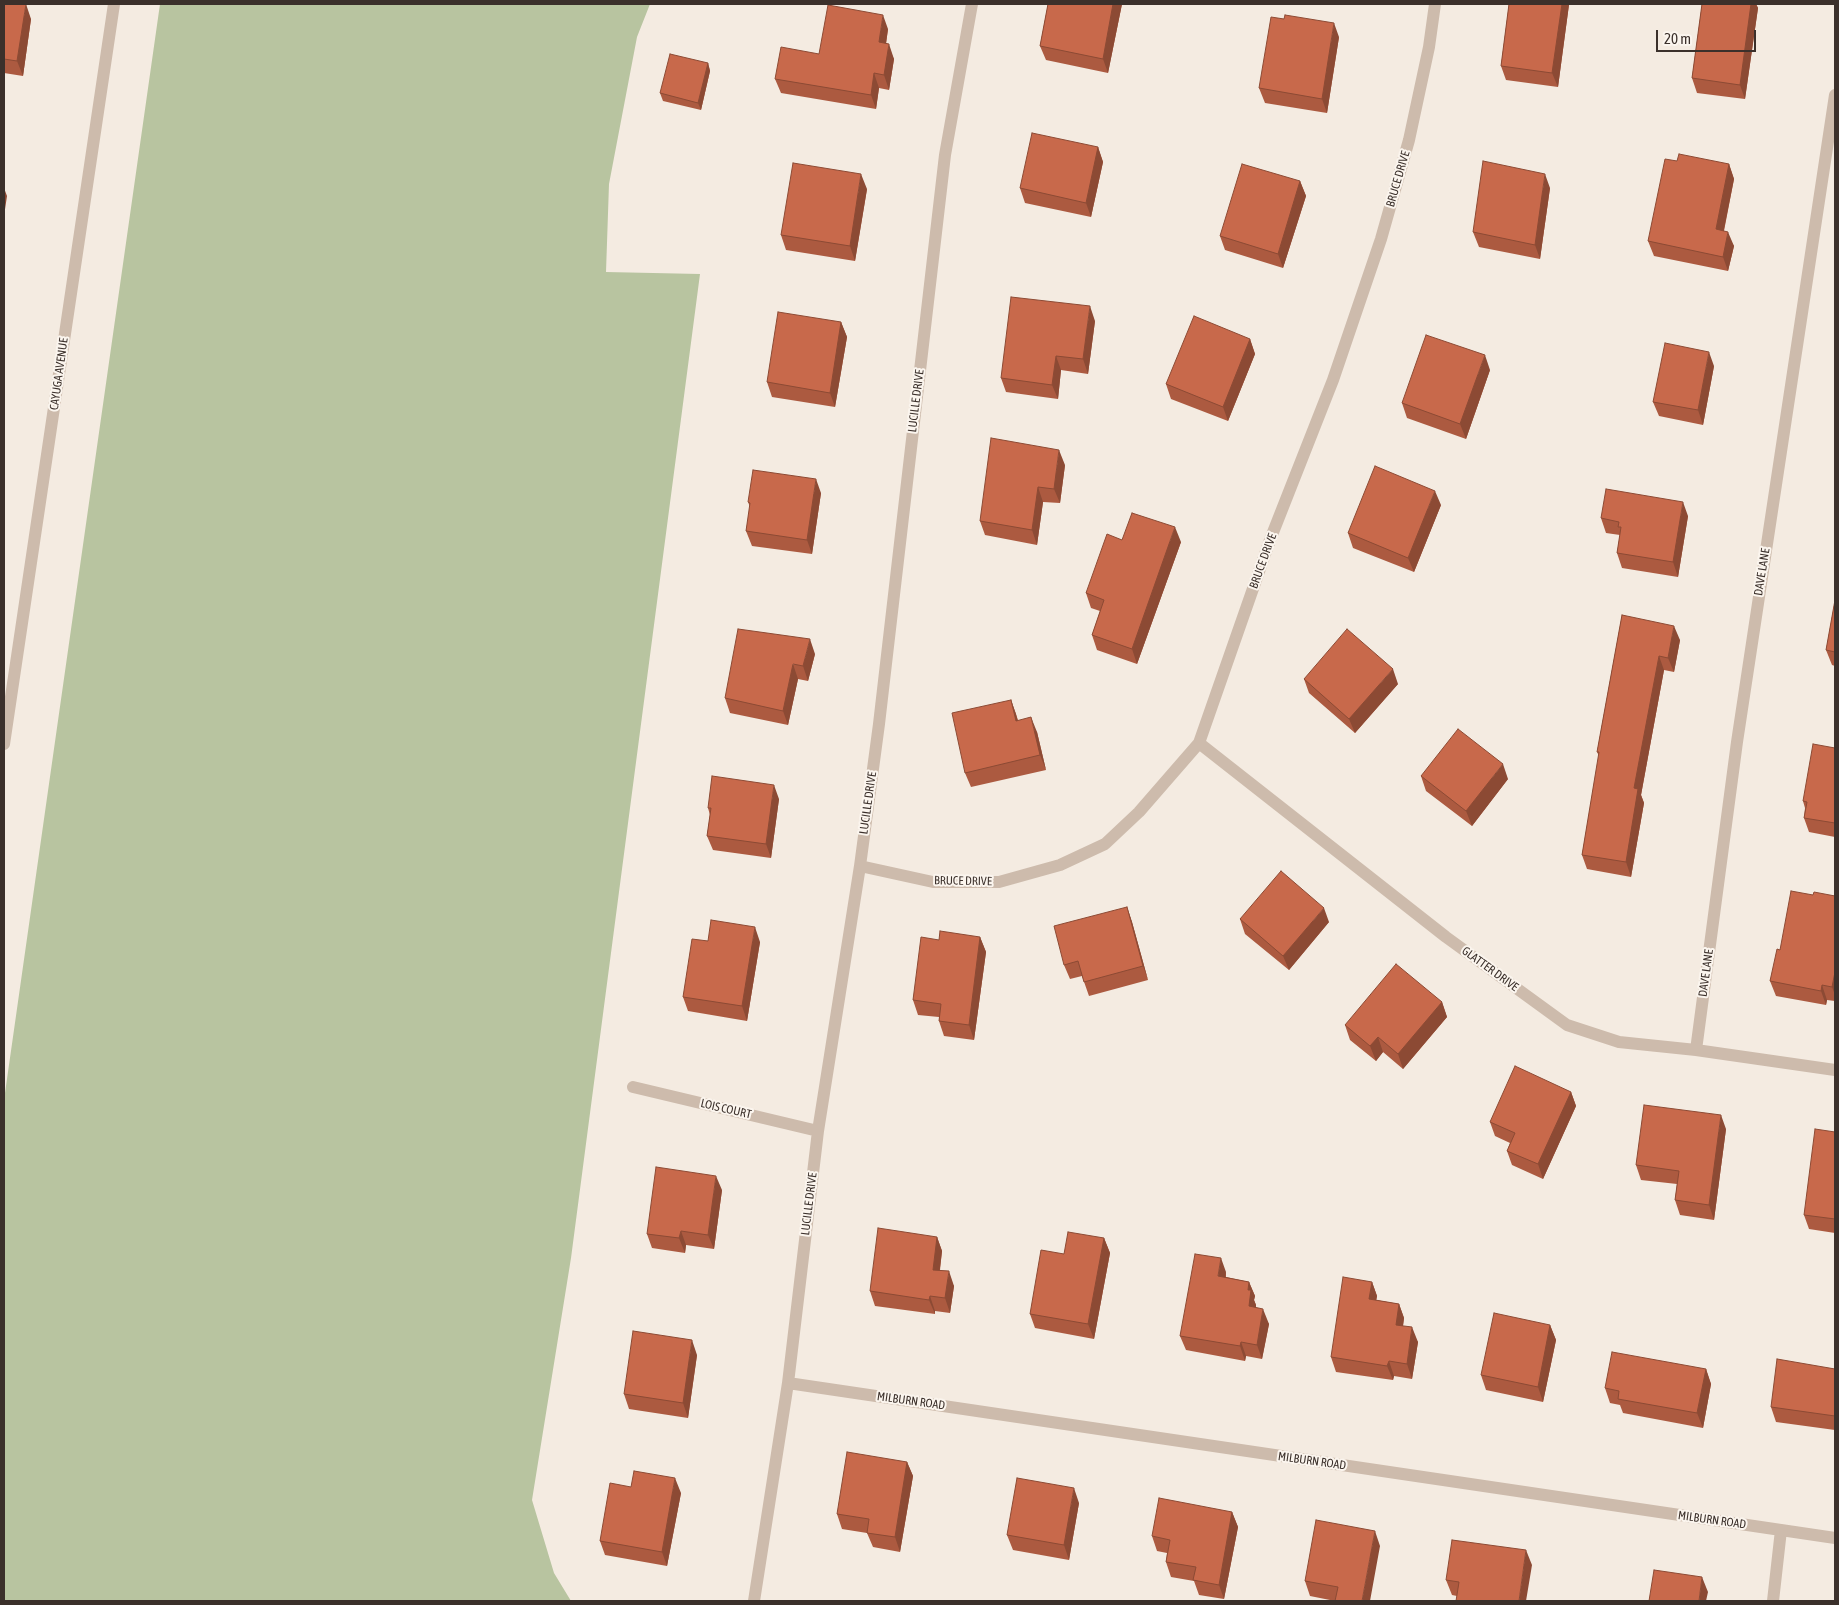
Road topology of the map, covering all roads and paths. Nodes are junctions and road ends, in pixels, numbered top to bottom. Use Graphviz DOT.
graph roads {
  1 [pos="114,4"];
  2 [pos="972,4"];
  3 [pos="1435,4"];
  4 [pos="1835,96"];
  5 [pos="1199,743"];
  6 [pos="4,744"];
  7 [pos="860,866"];
  8 [pos="1696,1050"];
  9 [pos="1835,1070"];
  10 [pos="633,1087"];
  11 [pos="818,1131"];
  12 [pos="788,1383"];
  13 [pos="1782,1530"];
  14 [pos="1835,1538"];
  15 [pos="754,1601"];
  16 [pos="1773,1601"];
  1 -- 6 [label="street, CAYUGA AVENUE"];
  2 -- 7 [label="street, LUCILLE DRIVE"];
  3 -- 5 [label="street, BRUCE DRIVE"];
  4 -- 8 [label="street, DAVE LANE"];
  5 -- 7 [label="street, BRUCE DRIVE"];
  5 -- 8 [label="street, GLATTER DRIVE"];
  7 -- 11 [label="street, LUCILLE DRIVE"];
  8 -- 9 [label="street, GLATTER DRIVE"];
  10 -- 11 [label="street, LOIS COURT"];
  11 -- 12 [label="street, LUCILLE DRIVE"];
  12 -- 13 [label="street, MILBURN ROAD"];
  12 -- 15 [label="street, LUCILLE DRIVE"];
  13 -- 14 [label="street, MILBURN ROAD"];
  13 -- 16 [label="street"];
}
